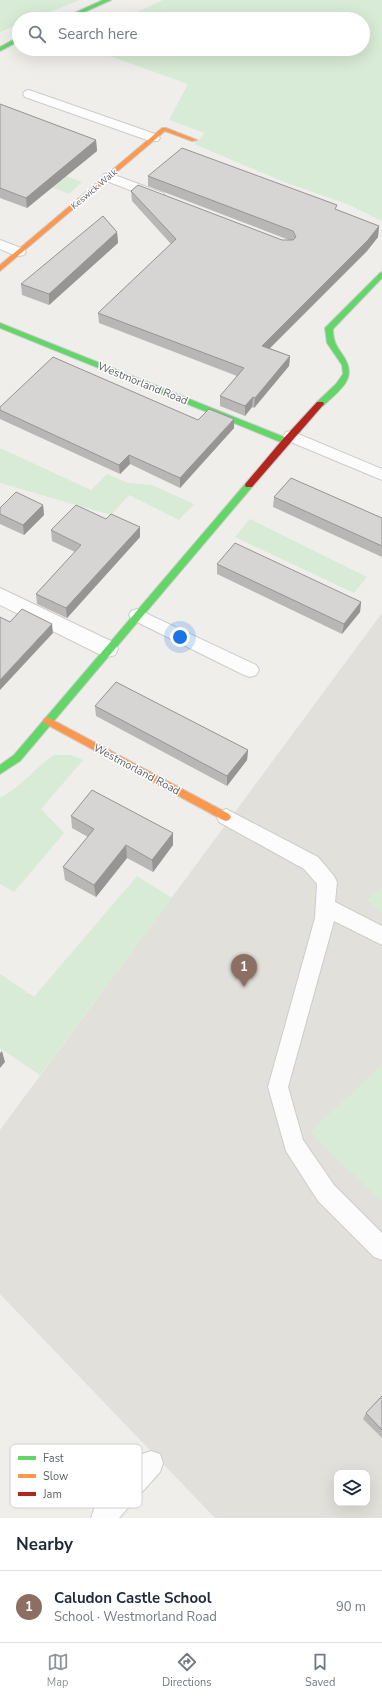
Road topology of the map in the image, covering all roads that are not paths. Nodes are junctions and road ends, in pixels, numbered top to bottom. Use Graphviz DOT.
graph roads {
  1 [pos="108,0"];
  2 [pos="80,12"];
  3 [pos="12,43"];
  4 [pos="0,49"];
  5 [pos="29,94"];
  6 [pos="154,138"];
  7 [pos="194,140"];
  8 [pos="108,177"];
  9 [pos="168,200"];
  10 [pos="0,244"];
  11 [pos="19,252"];
  12 [pos="0,269"];
  13 [pos="382,274"];
  14 [pos="0,325"];
  15 [pos="289,438"];
  16 [pos="382,475"];
  17 [pos="0,596"];
  18 [pos="137,615"];
  19 [pos="108,649"];
  20 [pos="250,670"];
  21 [pos="47,720"];
  22 [pos="0,770"];
  23 [pos="226,817"];
  24 [pos="326,906"];
  25 [pos="382,936"];
  26 [pos="382,1249"];
  27 [pos="151,1463"];
  28 [pos="142,1473"];
  29 [pos="112,1508"];
  30 [pos="103,1518"];
  1 -- 2 [label="street"];
  3 -- 4 [label="street"];
  5 -- 6 [label="lane"];
  6 -- 7 [label="street, Keswick Walk"];
  6 -- 8 [label="street, Keswick Walk"];
  8 -- 9 [label="lane"];
  8 -- 11 [label="street, Keswick Walk"];
  10 -- 11 [label="lane"];
  11 -- 12 [label="street, Keswick Walk"];
  13 -- 15 [label="street"];
  14 -- 15 [label="street, Westmorland Road"];
  15 -- 16 [label="lane"];
  15 -- 18 [label="street"];
  17 -- 19 [label="street"];
  18 -- 19 [label="street"];
  18 -- 20 [label="lane"];
  19 -- 21 [label="street"];
  21 -- 22 [label="street"];
  21 -- 23 [label="street, Westmorland Road"];
  23 -- 24 [label="lane"];
  24 -- 25 [label="lane"];
  24 -- 26 [label="lane"];
  27 -- 28 [label="lane"];
  29 -- 30 [label="lane"];
}
